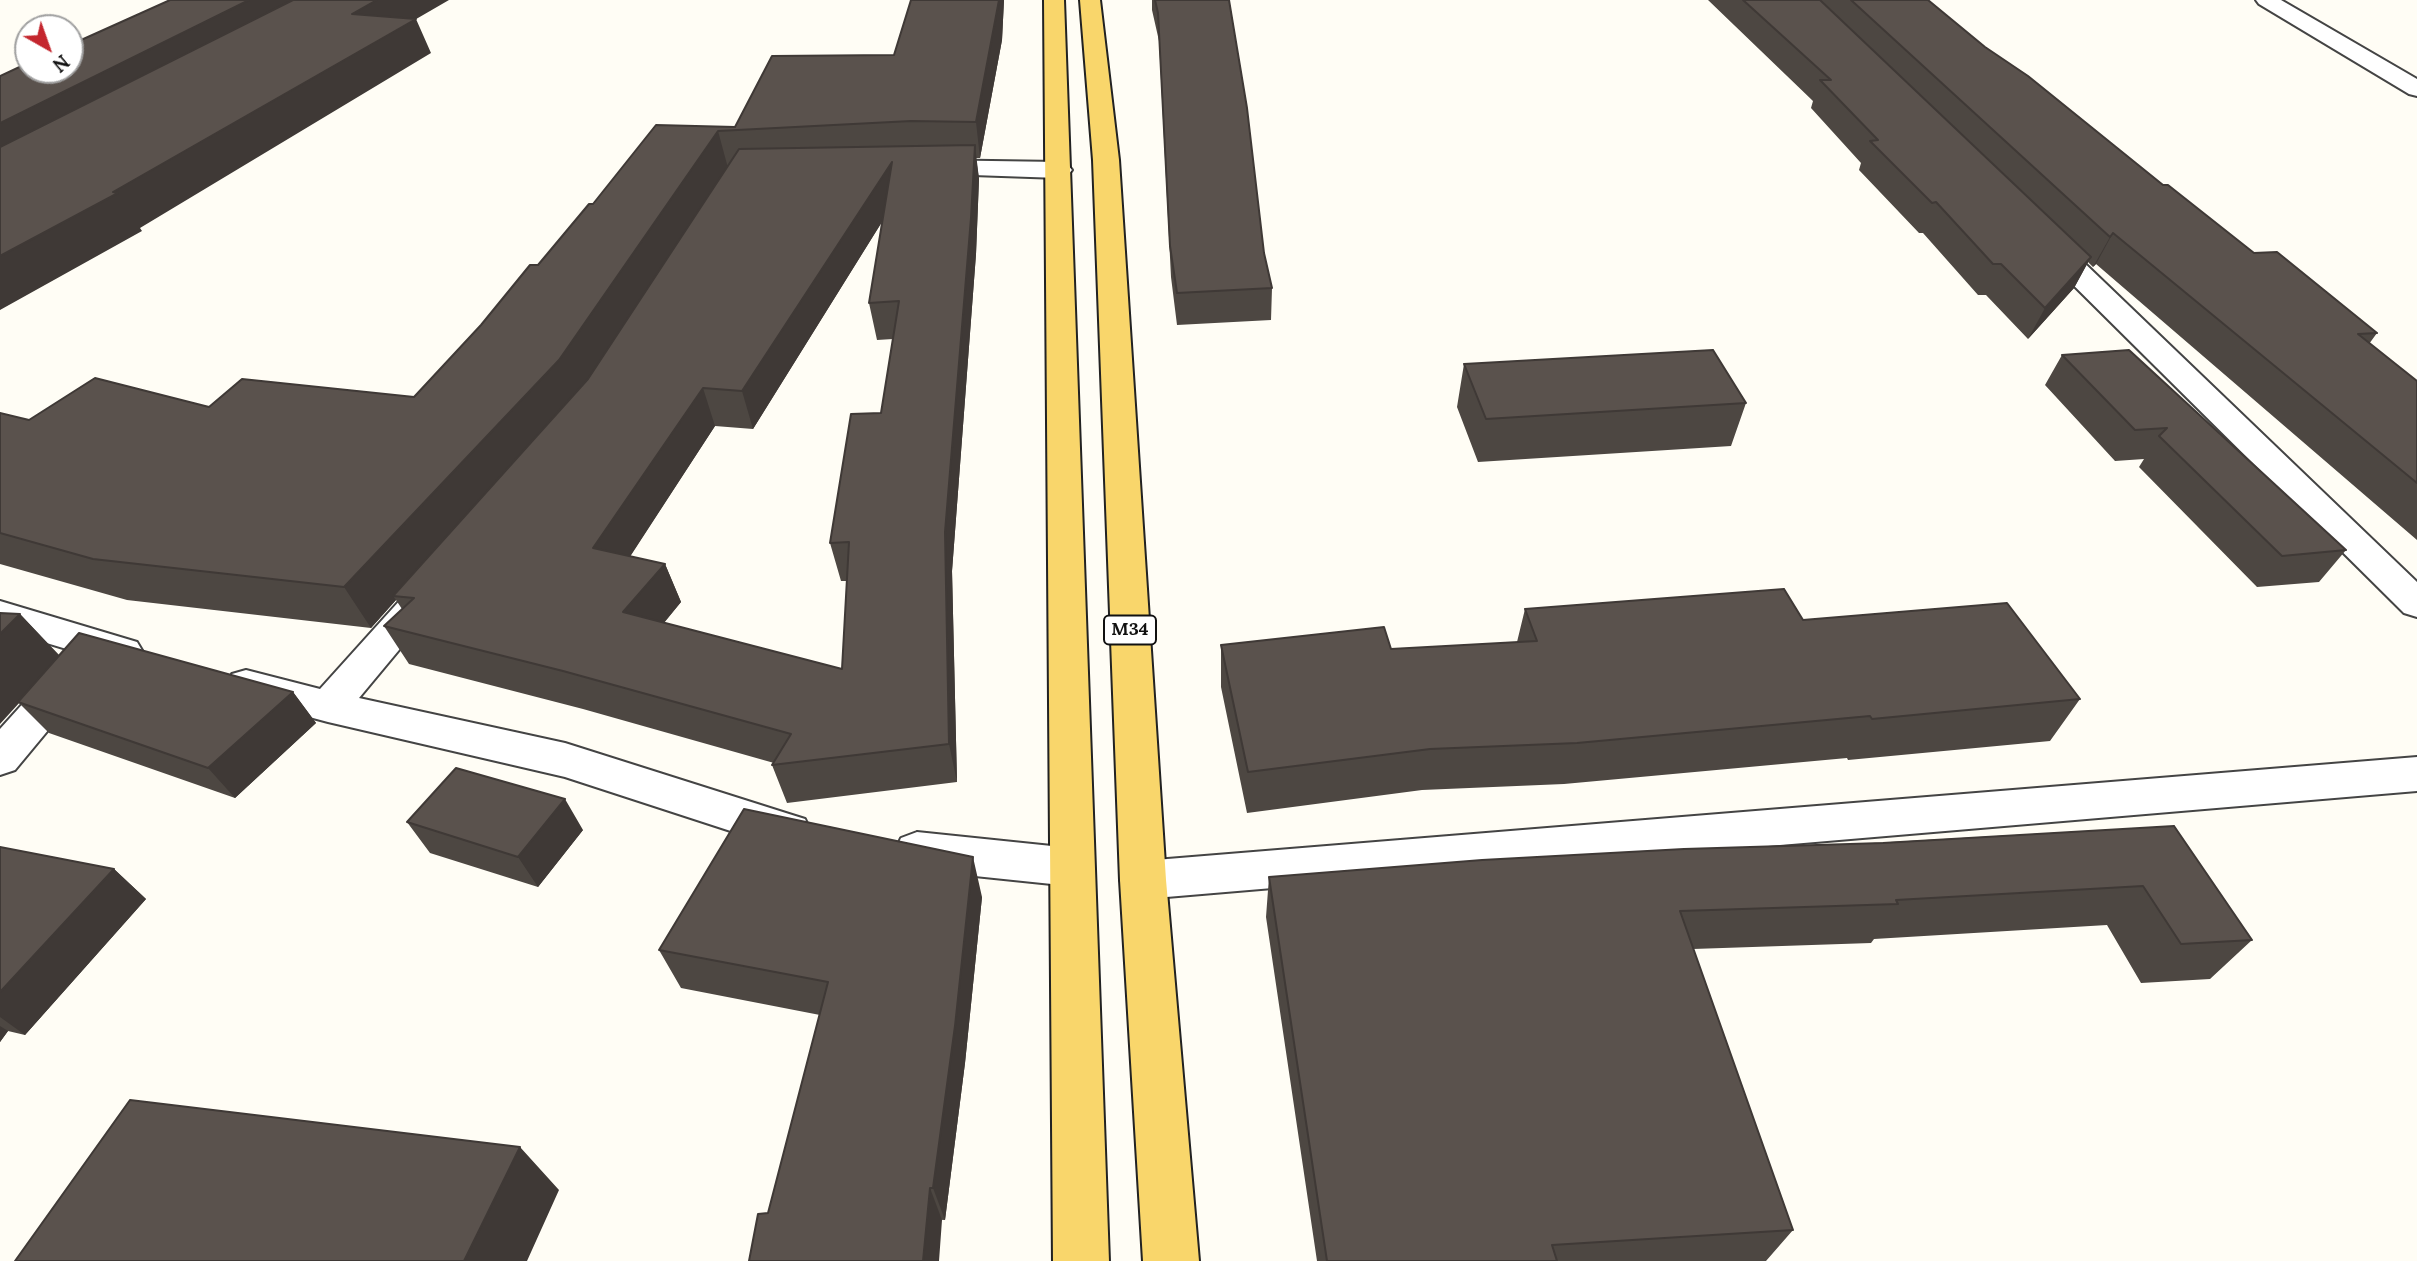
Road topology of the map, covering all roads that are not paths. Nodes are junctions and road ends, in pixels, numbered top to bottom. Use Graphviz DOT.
graph roads {
  1 [pos="1054,0"];
  2 [pos="1090,0"];
  3 [pos="2266,0"];
  4 [pos="2417,89"];
  5 [pos="904,169"];
  6 [pos="1059,170"];
  7 [pos="2028,224"];
  8 [pos="445,573"];
  9 [pos="2417,604"];
  10 [pos="0,615"];
  11 [pos="98,645"];
  12 [pos="166,663"];
  13 [pos="206,674"];
  14 [pos="328,707"];
  15 [pos="0,758"];
  16 [pos="2417,774"];
  17 [pos="827,841"];
  18 [pos="882,847"];
  19 [pos="1071,867"];
  20 [pos="1143,880"];
  21 [pos="1081,1261"];
  22 [pos="1171,1261"];
  1 -- 6 [label="main road"];
  2 -- 20 [label="main road, M34"];
  3 -- 4 [label="street"];
  5 -- 6 [label="street"];
  6 -- 19 [label="main road"];
  7 -- 9 [label="street"];
  8 -- 14 [label="street"];
  10 -- 11 [label="street"];
  11 -- 12 [label="street"];
  11 -- 15 [label="street"];
  13 -- 14 [label="street"];
  14 -- 17 [label="street"];
  16 -- 20 [label="street"];
  18 -- 19 [label="street"];
  19 -- 21 [label="main road"];
  20 -- 22 [label="main road, M34"];
}
